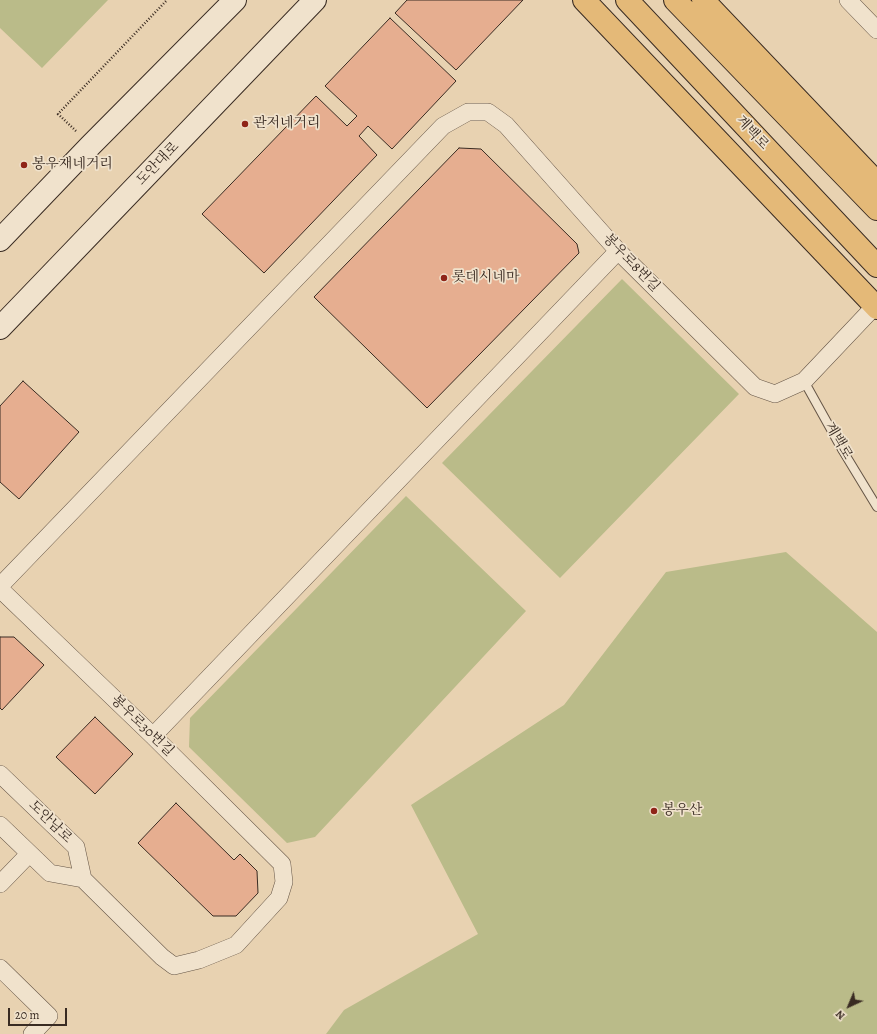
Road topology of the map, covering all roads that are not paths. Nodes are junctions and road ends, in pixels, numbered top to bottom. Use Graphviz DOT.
graph roads {
  1 [pos="235,0"];
  2 [pos="315,0"];
  3 [pos="584,0"];
  4 [pos="627,0"];
  5 [pos="675,0"];
  6 [pos="703,0"];
  7 [pos="848,0"];
  8 [pos="600,9"];
  9 [pos="877,30"];
  10 [pos="877,183"];
  11 [pos="877,209"];
  12 [pos="0,240"];
  13 [pos="618,251"];
  14 [pos="877,266"];
  15 [pos="876,307"];
  16 [pos="0,328"];
  17 [pos="804,381"];
  18 [pos="877,507"];
  19 [pos="0,586"];
  20 [pos="0,589"];
  21 [pos="153,736"];
  22 [pos="0,774"];
  23 [pos="0,825"];
  24 [pos="29,854"];
  25 [pos="83,879"];
  26 [pos="0,884"];
  27 [pos="0,968"];
  28 [pos="32,1034"];
  1 -- 12 [label="main road"];
  2 -- 16 [label="main road, 도안대로"];
  3 -- 8 [label="main road"];
  4 -- 14 [label="main road, 계백로"];
  5 -- 11 [label="main road"];
  6 -- 10 [label="main road"];
  7 -- 9 [label="street"];
  8 -- 15 [label="main road"];
  13 -- 17 [label="street, 봉우로8번길"];
  13 -- 19 [label="street, 봉우로8번길"];
  13 -- 21 [label="street"];
  15 -- 17 [label="street"];
  17 -- 18 [label="lane, 계백로"];
  20 -- 21 [label="street, 봉우로30번길"];
  21 -- 25 [label="street, 봉우로30번길"];
  22 -- 25 [label="street, 도안남로"];
  23 -- 24 [label="street"];
  24 -- 25 [label="street"];
  24 -- 26 [label="street"];
  27 -- 28 [label="street"];
}
